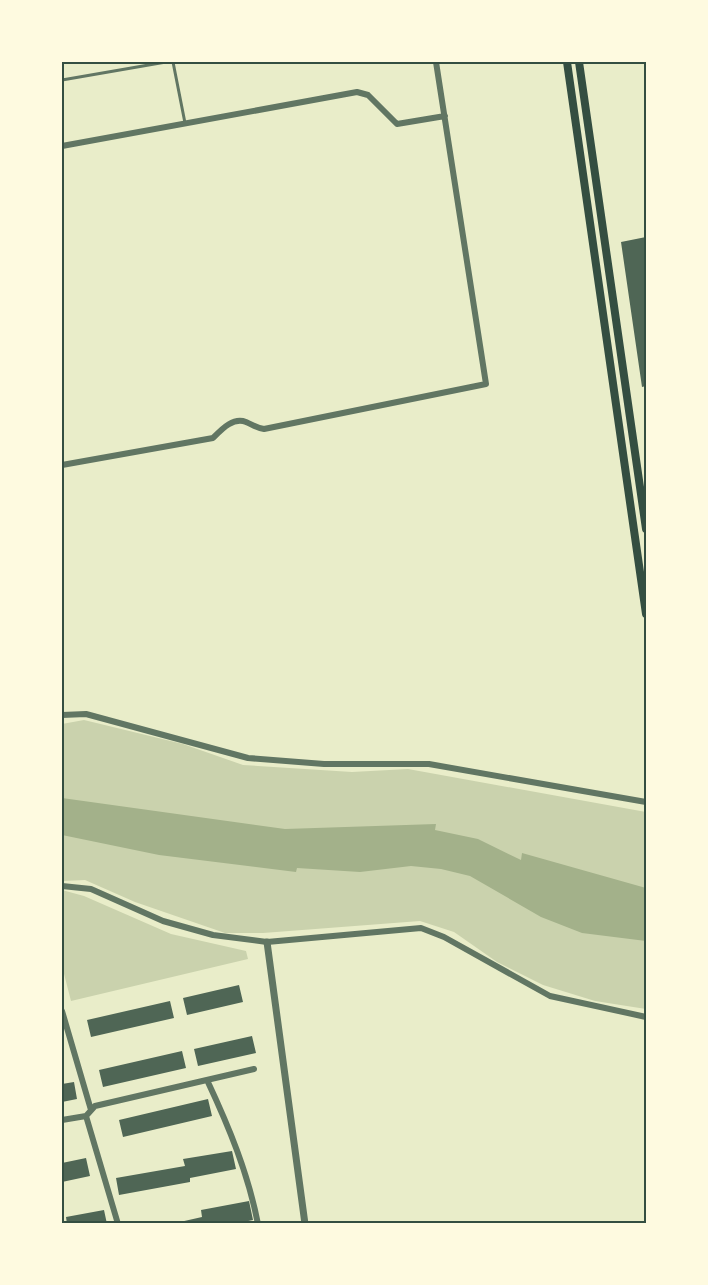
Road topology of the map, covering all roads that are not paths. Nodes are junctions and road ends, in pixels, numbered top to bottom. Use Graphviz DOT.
graph roads {
  1 [pos="166,62"];
  2 [pos="173,62"];
  3 [pos="436,62"];
  4 [pos="567,62"];
  5 [pos="579,62"];
  6 [pos="149,63"];
  7 [pos="62,80"];
  8 [pos="445,116"];
  9 [pos="185,123"];
  10 [pos="62,146"];
  11 [pos="62,465"];
  12 [pos="646,529"];
  13 [pos="646,614"];
  14 [pos="62,715"];
  15 [pos="646,802"];
  16 [pos="62,886"];
  17 [pos="267,942"];
  18 [pos="62,1011"];
  19 [pos="646,1017"];
  20 [pos="254,1069"];
  21 [pos="207,1080"];
  22 [pos="89,1113"];
  23 [pos="62,1120"];
  24 [pos="118,1224"];
  25 [pos="258,1224"];
  26 [pos="305,1224"];
  1 -- 6 [label="lane"];
  2 -- 9 [label="lane"];
  3 -- 8 [label="street"];
  4 -- 13 [label="main road"];
  5 -- 12 [label="main road"];
  6 -- 7 [label="lane"];
  8 -- 9 [label="street"];
  8 -- 11 [label="street"];
  9 -- 10 [label="street"];
  14 -- 15 [label="street"];
  16 -- 17 [label="street"];
  17 -- 19 [label="street"];
  17 -- 26 [label="street"];
  18 -- 22 [label="street"];
  20 -- 21 [label="street"];
  21 -- 22 [label="street"];
  21 -- 25 [label="street"];
  22 -- 23 [label="street"];
  22 -- 24 [label="street"];
}
